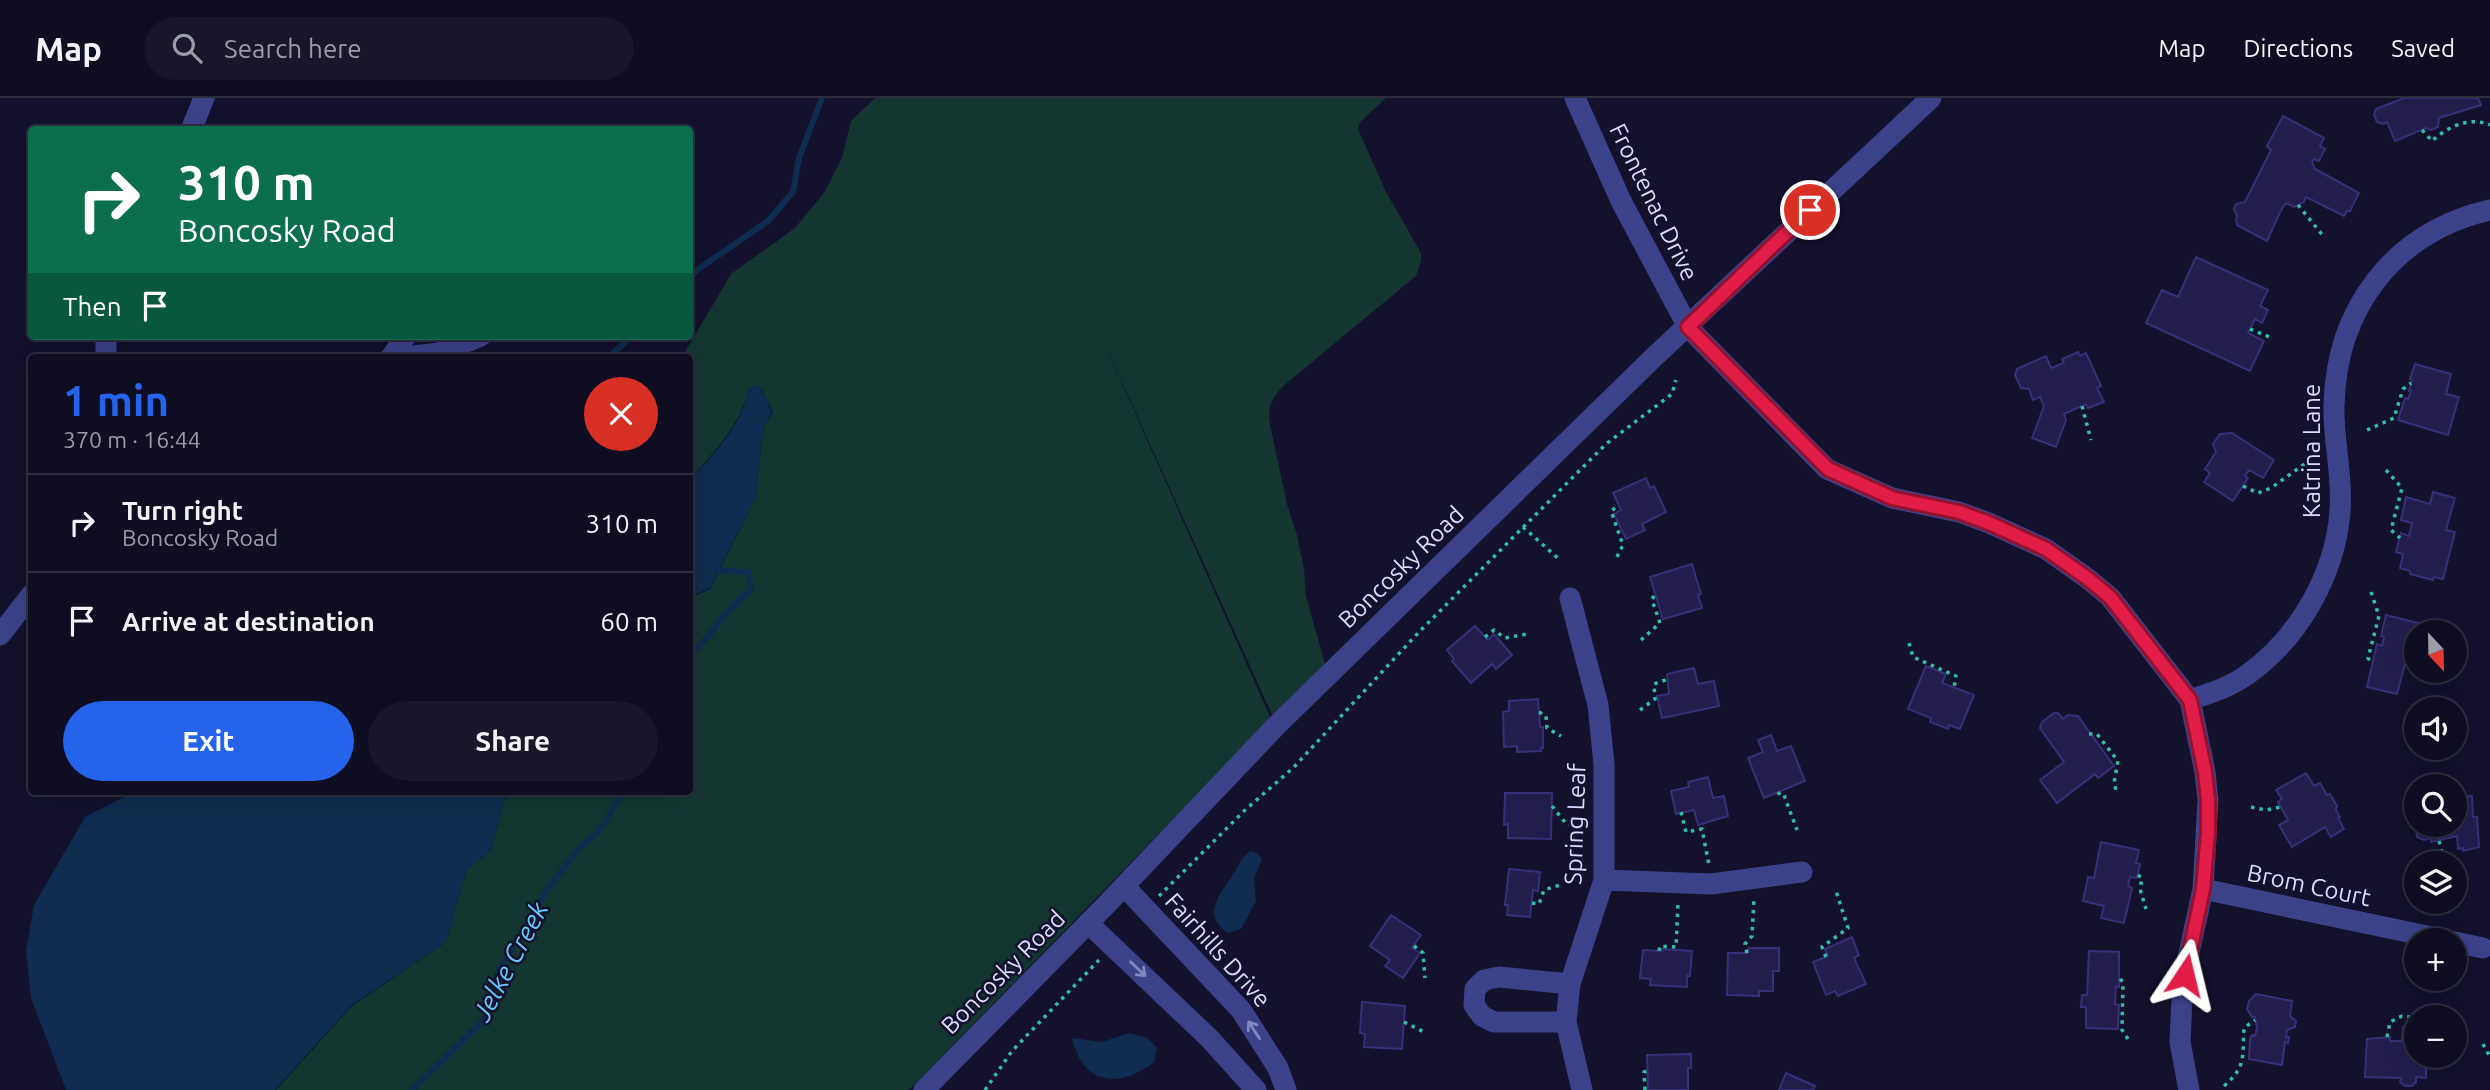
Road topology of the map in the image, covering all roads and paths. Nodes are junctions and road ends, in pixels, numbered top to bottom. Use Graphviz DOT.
graph roads {
  1 [pos="204,98"];
  2 [pos="1575,98"];
  3 [pos="1931,98"];
  4 [pos="2490,125"];
  5 [pos="193,126"];
  6 [pos="2422,130"];
  7 [pos="2298,205"];
  8 [pos="2490,210"];
  9 [pos="2325,238"];
  10 [pos="1688,327"];
  11 [pos="2250,329"];
  12 [pos="2272,338"];
  13 [pos="471,340"];
  14 [pos="430,354"];
  15 [pos="1676,380"];
  16 [pos="2411,383"];
  17 [pos="2082,407"];
  18 [pos="2367,429"];
  19 [pos="2091,440"];
  20 [pos="2310,460"];
  21 [pos="2386,470"];
  22 [pos="2243,486"];
  23 [pos="1619,505"];
  24 [pos="1523,527"];
  25 [pos="2400,538"];
  26 [pos="1617,557"];
  27 [pos="1560,560"];
  28 [pos="2371,592"];
  29 [pos="1655,593"];
  30 [pos="1570,598"];
  31 [pos="28,599"];
  32 [pos="1527,634"];
  33 [pos="0,635"];
  34 [pos="1485,638"];
  35 [pos="1641,640"];
  36 [pos="1909,643"];
  37 [pos="2372,664"];
  38 [pos="1668,679"];
  39 [pos="1954,688"];
  40 [pos="2190,700"];
  41 [pos="1640,710"];
  42 [pos="1539,712"];
  43 [pos="2089,734"];
  44 [pos="1561,736"];
  45 [pos="1779,792"];
  46 [pos="2117,793"];
  47 [pos="1552,806"];
  48 [pos="2251,807"];
  49 [pos="2281,807"];
  50 [pos="1681,813"];
  51 [pos="1568,826"];
  52 [pos="1797,830"];
  53 [pos="2439,841"];
  54 [pos="2442,851"];
  55 [pos="1709,865"];
  56 [pos="1802,872"];
  57 [pos="2138,875"];
  58 [pos="1604,880"];
  59 [pos="1559,884"];
  60 [pos="1124,886"];
  61 [pos="2203,889"];
  62 [pos="1836,891"];
  63 [pos="1754,899"];
  64 [pos="1532,903"];
  65 [pos="1678,904"];
  66 [pos="1146,909"];
  67 [pos="2146,909"];
  68 [pos="1088,923"];
  69 [pos="2404,931"];
  70 [pos="1112,944"];
  71 [pos="2467,945"];
  72 [pos="1414,946"];
  73 [pos="2483,948"];
  74 [pos="1659,951"];
  75 [pos="1747,953"];
  76 [pos="1826,957"];
  77 [pos="1425,978"];
  78 [pos="2120,979"];
  79 [pos="1570,984"];
  80 [pos="2404,1016"];
  81 [pos="2255,1020"];
  82 [pos="1404,1022"];
  83 [pos="1566,1022"];
  84 [pos="1426,1033"];
  85 [pos="2387,1037"];
  86 [pos="2130,1042"];
  87 [pos="2483,1044"];
  88 [pos="2490,1057"];
  89 [pos="1647,1070"];
  90 [pos="2224,1086"];
  91 [pos="924,1090"];
  92 [pos="985,1090"];
  93 [pos="1256,1090"];
  94 [pos="1286,1090"];
  95 [pos="1582,1090"];
  96 [pos="1645,1090"];
  97 [pos="2189,1090"];
  1 -- 5 [label="street"];
  2 -- 10 [label="street, Frontenac Drive"];
  3 -- 10 [label="street, Boncosky Road"];
  4 -- 6 [label="path"];
  7 -- 9 [label="path"];
  8 -- 40 [label="street, Katrina Lane"];
  10 -- 40 [label="street, Frontenac Drive"];
  10 -- 60 [label="street, Boncosky Road"];
  11 -- 12 [label="path"];
  13 -- 14 [label="street"];
  15 -- 24 [label="path"];
  16 -- 18 [label="path"];
  17 -- 19 [label="path"];
  20 -- 22 [label="path"];
  21 -- 25 [label="path"];
  23 -- 26 [label="path"];
  24 -- 27 [label="path"];
  24 -- 66 [label="path"];
  28 -- 37 [label="path"];
  29 -- 35 [label="path"];
  30 -- 58 [label="street, Spring Leaf"];
  31 -- 33 [label="street"];
  32 -- 34 [label="path"];
  36 -- 39 [label="path"];
  38 -- 41 [label="path"];
  40 -- 61 [label="street"];
  42 -- 44 [label="path"];
  43 -- 46 [label="path"];
  45 -- 52 [label="path"];
  47 -- 51 [label="path"];
  48 -- 49 [label="path"];
  50 -- 55 [label="path"];
  53 -- 54 [label="path"];
  56 -- 58 [label="street"];
  57 -- 67 [label="path"];
  58 -- 79 [label="street, Spring Leaf"];
  59 -- 64 [label="path"];
  60 -- 66 [label="street, Fairhills Drive"];
  60 -- 68 [label="street, Boncosky Road"];
  61 -- 69 [label="street, Brom Court"];
  61 -- 97 [label="street"];
  62 -- 76 [label="path"];
  63 -- 75 [label="path"];
  65 -- 74 [label="path"];
  94 -- 66 [label="street, Fairhills Drive, one-way"];
  68 -- 70 [label="street"];
  68 -- 91 [label="street, Boncosky Road"];
  70 -- 92 [label="path"];
  70 -- 93 [label="street, one-way"];
  71 -- 73 [label="street"];
  72 -- 77 [label="path"];
  78 -- 86 [label="path"];
  79 -- 83 [label="street, Spring Leaf"];
  79 -- 83 [label="street"];
  80 -- 85 [label="path"];
  81 -- 90 [label="path"];
  82 -- 84 [label="path"];
  83 -- 95 [label="street, Spring Leaf"];
  87 -- 88 [label="path"];
  89 -- 96 [label="path"];
}
